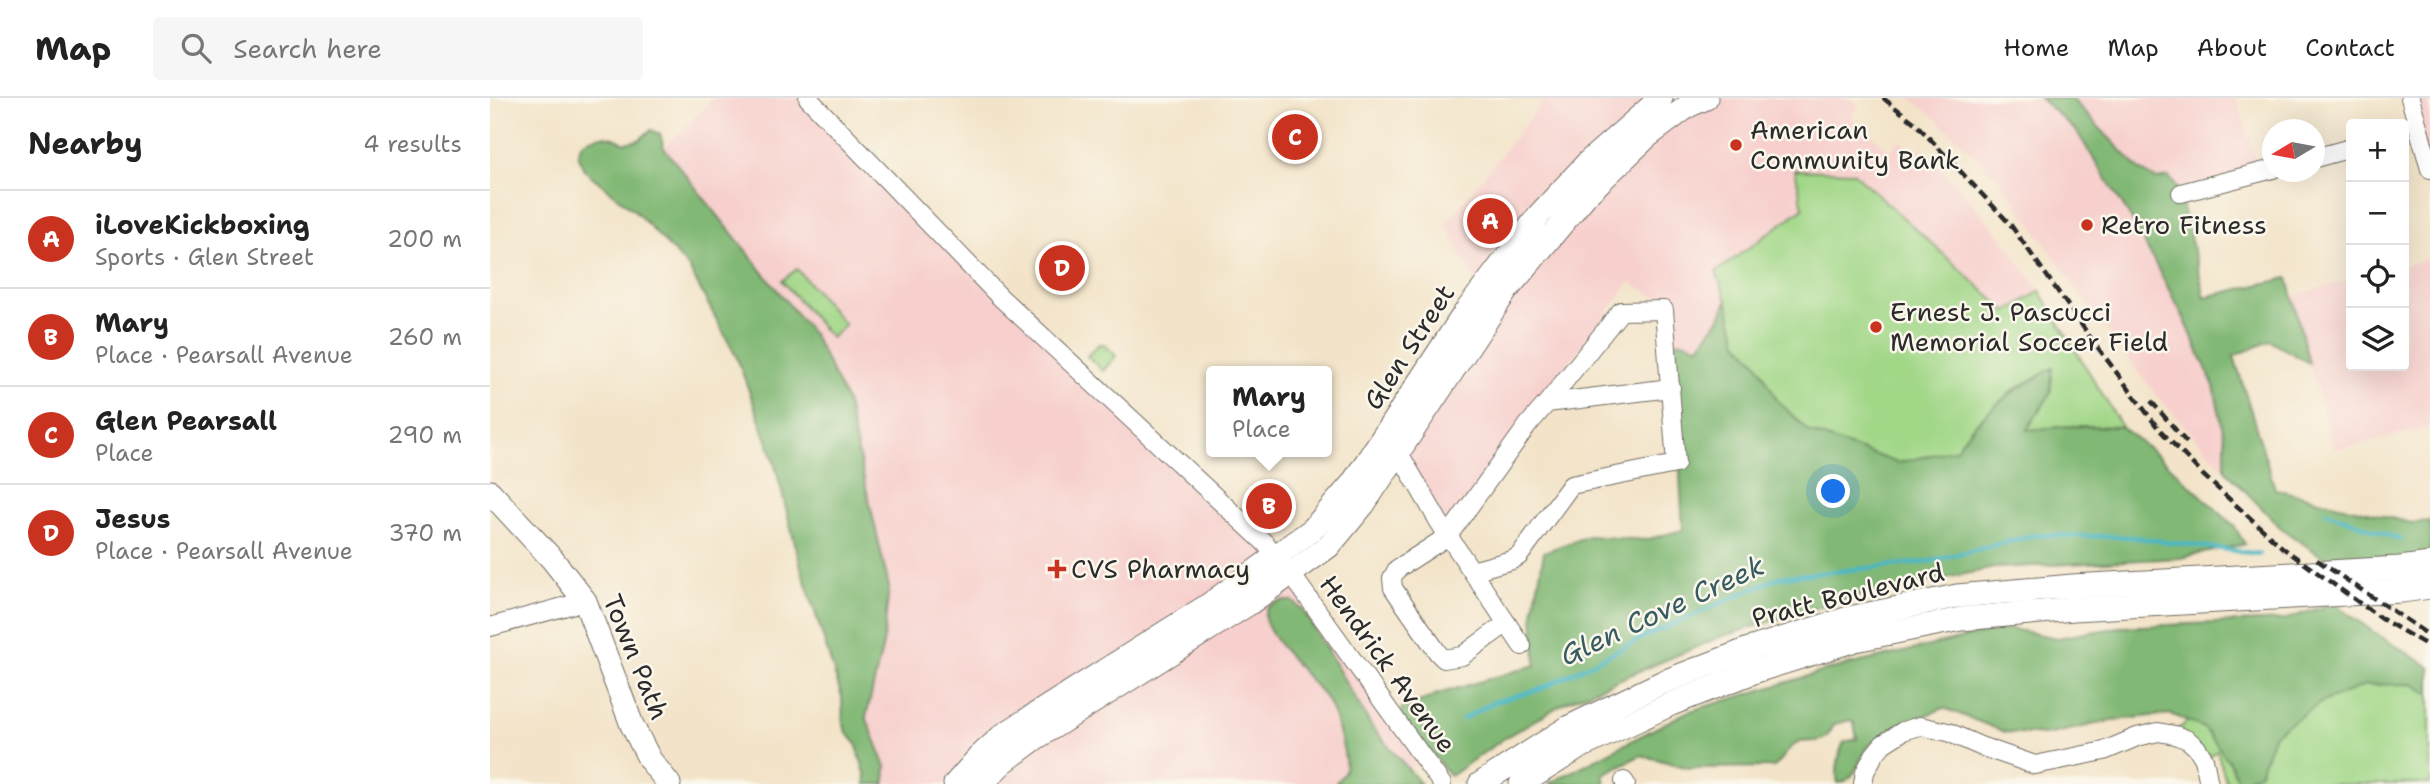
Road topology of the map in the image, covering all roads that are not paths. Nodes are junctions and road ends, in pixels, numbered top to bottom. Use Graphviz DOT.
graph roads {
  1 [pos="808,98"];
  2 [pos="1661,98"];
  3 [pos="2410,98"];
  4 [pos="1694,101"];
  5 [pos="2418,131"];
  6 [pos="2346,149"];
  7 [pos="2325,155"];
  8 [pos="2430,169"];
  9 [pos="2262,172"];
  10 [pos="2181,193"];
  11 [pos="1671,388"];
  12 [pos="1547,403"];
  13 [pos="1390,446"];
  14 [pos="490,492"];
  15 [pos="1448,536"];
  16 [pos="2430,564"];
  17 [pos="1284,565"];
  18 [pos="1472,571"];
  19 [pos="2430,587"];
  20 [pos="585,601"];
  21 [pos="1507,623"];
  22 [pos="490,627"];
  23 [pos="1522,646"];
  24 [pos="1076,701"];
  25 [pos="1017,751"];
  26 [pos="2035,765"];
  27 [pos="970,780"];
  28 [pos="669,784"];
  29 [pos="1002,784"];
  30 [pos="1442,784"];
  31 [pos="1480,784"];
  32 [pos="1521,784"];
  33 [pos="1863,784"];
  34 [pos="2036,784"];
  35 [pos="2209,784"];
  1 -- 17 [label="street, Hendrick Avenue"];
  2 -- 13 [label="main road, Glen Street"];
  3 -- 5 [label="street"];
  4 -- 13 [label="main road, Glen Street"];
  5 -- 8 [label="street"];
  6 -- 7 [label="street"];
  9 -- 10 [label="street"];
  11 -- 12 [label="street"];
  11 -- 12 [label="street"];
  11 -- 18 [label="street"];
  12 -- 15 [label="street"];
  13 -- 15 [label="street"];
  13 -- 17 [label="main road, Glen Street"];
  14 -- 20 [label="main road, Town Path"];
  15 -- 18 [label="street"];
  15 -- 21 [label="street"];
  16 -- 31 [label="main road, Pratt Boulevard"];
  17 -- 24 [label="main road, Glen Street"];
  17 -- 30 [label="street, Hendrick Avenue"];
  18 -- 21 [label="street"];
  19 -- 32 [label="main road, Pratt Boulevard"];
  20 -- 22 [label="street"];
  20 -- 28 [label="main road, Town Path"];
  21 -- 23 [label="street"];
  24 -- 25 [label="main road, Glen Street"];
  24 -- 27 [label="main road, Glen Street"];
  25 -- 27 [label="main road, Glen Street"];
  25 -- 29 [label="main road"];
  26 -- 33 [label="street"];
  26 -- 34 [label="street"];
  26 -- 35 [label="street"];
}
